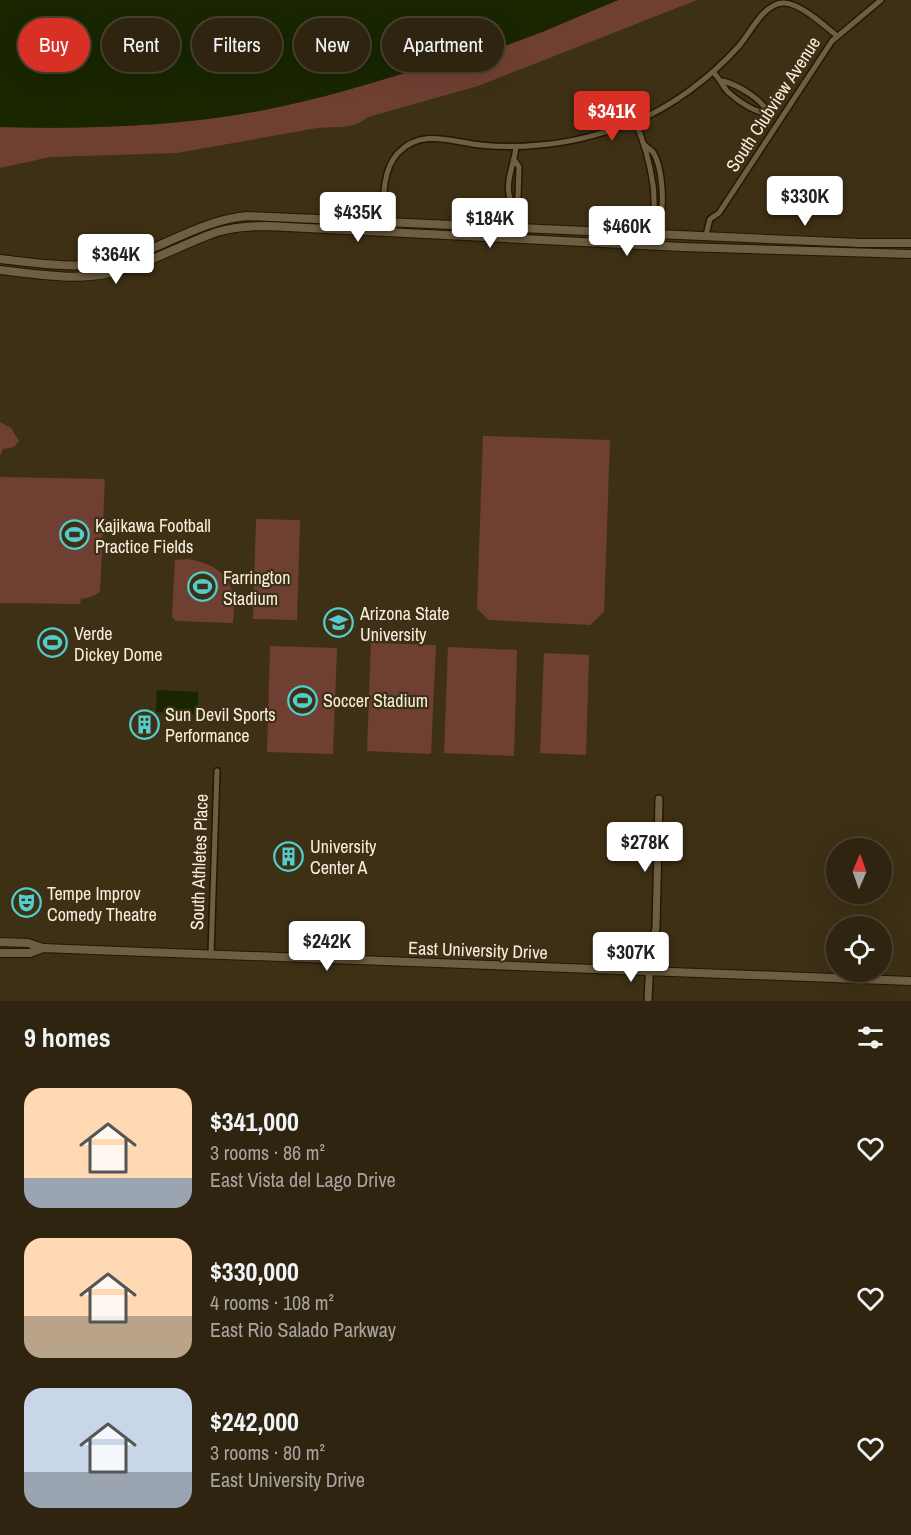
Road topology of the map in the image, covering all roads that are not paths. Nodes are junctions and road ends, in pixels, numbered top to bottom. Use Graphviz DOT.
graph roads {
  1 [pos="881,0"];
  2 [pos="837,36"];
  3 [pos="714,72"];
  4 [pos="779,120"];
  5 [pos="635,121"];
  6 [pos="516,147"];
  7 [pos="515,161"];
  8 [pos="513,205"];
  9 [pos="384,221"];
  10 [pos="511,226"];
  11 [pos="383,231"];
  12 [pos="657,233"];
  13 [pos="706,235"];
  14 [pos="911,243"];
  15 [pos="656,245"];
  16 [pos="911,254"];
  17 [pos="0,258"];
  18 [pos="0,270"];
  19 [pos="217,771"];
  20 [pos="658,799"];
  21 [pos="0,942"];
  22 [pos="43,948"];
  23 [pos="0,952"];
  24 [pos="211,954"];
  25 [pos="650,970"];
  26 [pos="911,981"];
  27 [pos="648,1001"];
  1 -- 2 [label="street, South Clubview Avenue"];
  2 -- 3 [label="street"];
  2 -- 4 [label="street, South Clubview Avenue"];
  3 -- 4 [label="street"];
  3 -- 5 [label="street"];
  4 -- 13 [label="street, South Clubview Avenue"];
  5 -- 6 [label="street"];
  5 -- 12 [label="street"];
  6 -- 7 [label="street"];
  6 -- 9 [label="street"];
  7 -- 8 [label="street"];
  7 -- 8 [label="street"];
  8 -- 10 [label="street"];
  9 -- 10 [label="main road"];
  9 -- 11 [label="street"];
  9 -- 17 [label="main road"];
  10 -- 12 [label="main road"];
  11 -- 15 [label="main road"];
  11 -- 18 [label="main road"];
  12 -- 13 [label="main road"];
  12 -- 15 [label="street"];
  13 -- 14 [label="main road"];
  15 -- 16 [label="main road"];
  19 -- 24 [label="street, South Athletes Place"];
  20 -- 25 [label="street"];
  21 -- 22 [label="main road, East University Drive"];
  22 -- 23 [label="main road, East University Drive"];
  22 -- 24 [label="main road, East University Drive"];
  24 -- 25 [label="main road, East University Drive"];
  25 -- 26 [label="main road, East University Drive"];
  25 -- 27 [label="street"];
}
